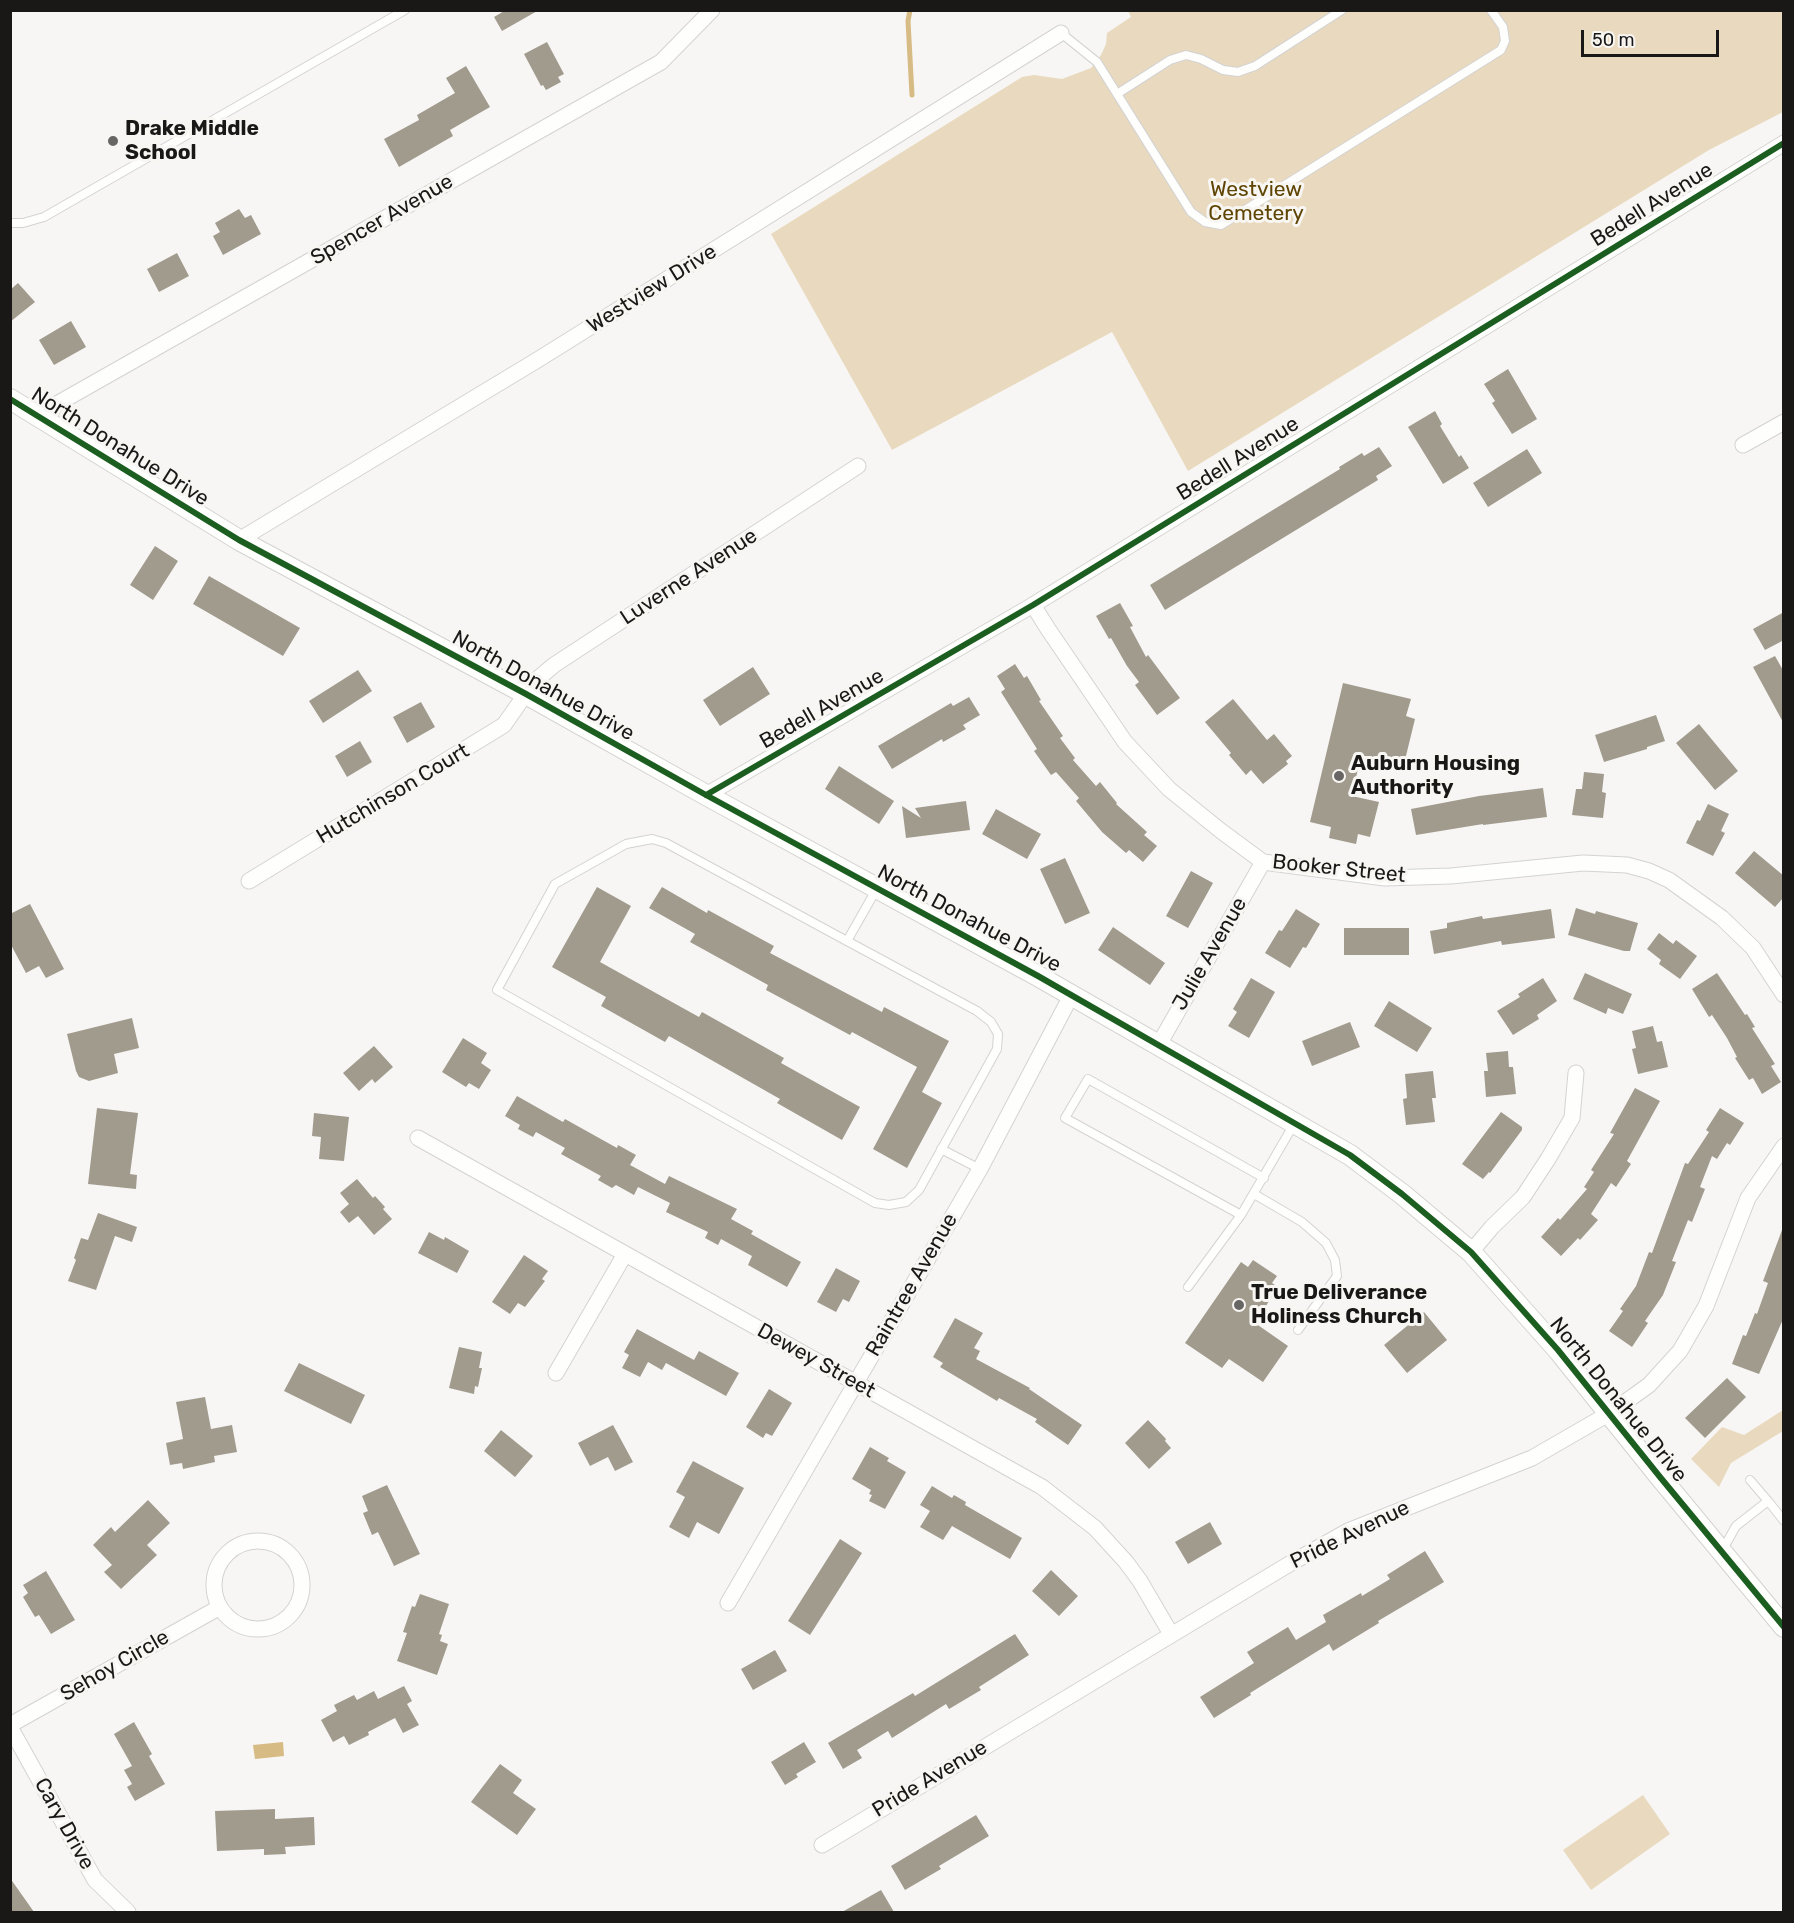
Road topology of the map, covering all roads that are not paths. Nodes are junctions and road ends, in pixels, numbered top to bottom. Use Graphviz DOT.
graph roads {
  1 [pos="405,10"];
  2 [pos="712,10"];
  3 [pos="1342,10"];
  4 [pos="1491,10"];
  5 [pos="1061,33"];
  6 [pos="1117,94"];
  7 [pos="1784,144"];
  8 [pos="10,223"];
  9 [pos="10,399"];
  10 [pos="47,420"];
  11 [pos="1784,422"];
  12 [pos="1743,445"];
  13 [pos="858,466"];
  14 [pos="239,540"];
  15 [pos="1033,605"];
  16 [pos="526,694"];
  17 [pos="706,795"];
  18 [pos="1263,862"];
  19 [pos="249,881"];
  20 [pos="877,888"];
  21 [pos="847,941"];
  22 [pos="1072,994"];
  23 [pos="1784,994"];
  24 [pos="1158,1046"];
  25 [pos="1576,1072"];
  26 [pos="1295,1122"];
  27 [pos="418,1138"];
  28 [pos="1784,1146"];
  29 [pos="941,1149"];
  30 [pos="980,1169"];
  31 [pos="1264,1178"];
  32 [pos="1254,1194"];
  33 [pos="1241,1215"];
  34 [pos="1471,1252"];
  35 [pos="625,1254"];
  36 [pos="1188,1287"];
  37 [pos="1298,1330"];
  38 [pos="556,1373"];
  39 [pos="855,1383"];
  40 [pos="1610,1413"];
  41 [pos="1750,1480"];
  42 [pos="1768,1501"];
  43 [pos="1784,1521"];
  44 [pos="1721,1552"];
  45 [pos="728,1604"];
  46 [pos="220,1607"];
  47 [pos="1784,1627"];
  48 [pos="1171,1634"];
  49 [pos="10,1726"];
  50 [pos="822,1845"];
  51 [pos="128,1912"];
  1 -- 8 [label="lane"];
  2 -- 10 [label="street, Spencer Avenue"];
  3 -- 6 [label="lane"];
  4 -- 6 [label="lane"];
  5 -- 6 [label="lane"];
  5 -- 14 [label="street, Westview Drive"];
  7 -- 15 [label="street, Bedell Avenue"];
  9 -- 10 [label="street, North Donahue Drive"];
  10 -- 14 [label="street, North Donahue Drive"];
  11 -- 12 [label="street"];
  13 -- 16 [label="street, Luverne Avenue"];
  14 -- 16 [label="street, North Donahue Drive"];
  15 -- 17 [label="street, Bedell Avenue"];
  15 -- 18 [label="street, Booker Street"];
  16 -- 17 [label="street, North Donahue Drive"];
  16 -- 19 [label="street, Hutchinson Court"];
  17 -- 20 [label="street, North Donahue Drive"];
  18 -- 23 [label="street, Booker Street"];
  18 -- 24 [label="street, Julie Avenue"];
  20 -- 21 [label="lane"];
  20 -- 22 [label="street, North Donahue Drive"];
  21 -- 29 [label="lane"];
  21 -- 29 [label="lane"];
  22 -- 24 [label="street, North Donahue Drive"];
  22 -- 30 [label="street, Raintree Avenue"];
  24 -- 26 [label="street, North Donahue Drive"];
  25 -- 34 [label="street"];
  26 -- 31 [label="lane"];
  26 -- 34 [label="street, North Donahue Drive"];
  27 -- 35 [label="street, Dewey Street"];
  28 -- 40 [label="street, Pride Avenue"];
  29 -- 30 [label="lane"];
  30 -- 39 [label="street, Raintree Avenue"];
  31 -- 32 [label="lane"];
  31 -- 33 [label="lane"];
  32 -- 33 [label="lane"];
  32 -- 37 [label="lane"];
  33 -- 36 [label="lane"];
  34 -- 40 [label="street, North Donahue Drive"];
  35 -- 38 [label="street"];
  35 -- 39 [label="street, Dewey Street"];
  39 -- 45 [label="street, Raintree Avenue"];
  39 -- 48 [label="street, Dewey Street"];
  40 -- 44 [label="street, North Donahue Drive"];
  40 -- 48 [label="street, Pride Avenue"];
  41 -- 42 [label="lane"];
  42 -- 43 [label="lane"];
  42 -- 44 [label="lane"];
  44 -- 47 [label="street, North Donahue Drive"];
  46 -- 46 [label="street"];
  46 -- 49 [label="street, Sehoy Circle"];
  48 -- 50 [label="street, Pride Avenue"];
  49 -- 51 [label="street, Cary Drive"];
}
